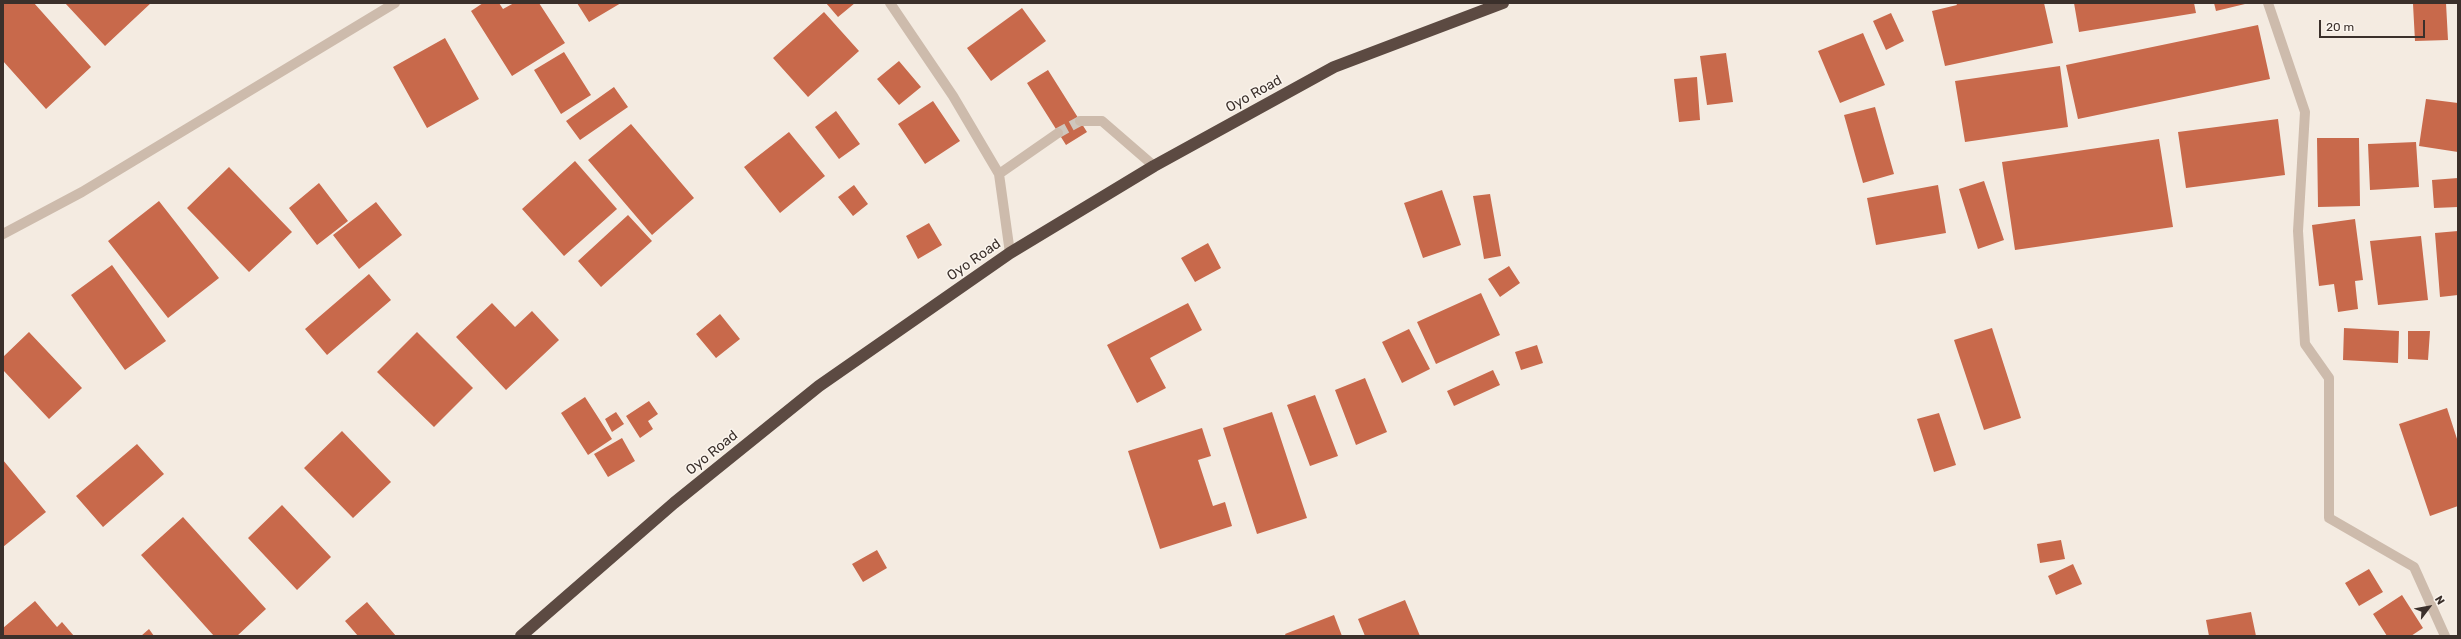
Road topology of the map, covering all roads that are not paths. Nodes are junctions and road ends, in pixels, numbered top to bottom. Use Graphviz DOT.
graph roads {
  1 [pos="395,3"];
  2 [pos="890,3"];
  3 [pos="1503,3"];
  4 [pos="2268,3"];
  5 [pos="1080,121"];
  6 [pos="1058,133"];
  7 [pos="1154,166"];
  8 [pos="999,174"];
  9 [pos="3,234"];
  10 [pos="1010,253"];
  11 [pos="521,636"];
  12 [pos="2445,636"];
  1 -- 9 [label="street"];
  2 -- 8 [label="street"];
  3 -- 7 [label="highway, Oyo Road"];
  4 -- 12 [label="street"];
  5 -- 7 [label="street"];
  6 -- 8 [label="street"];
  7 -- 10 [label="highway, Oyo Road"];
  8 -- 10 [label="street"];
  10 -- 11 [label="highway, Oyo Road"];
}
